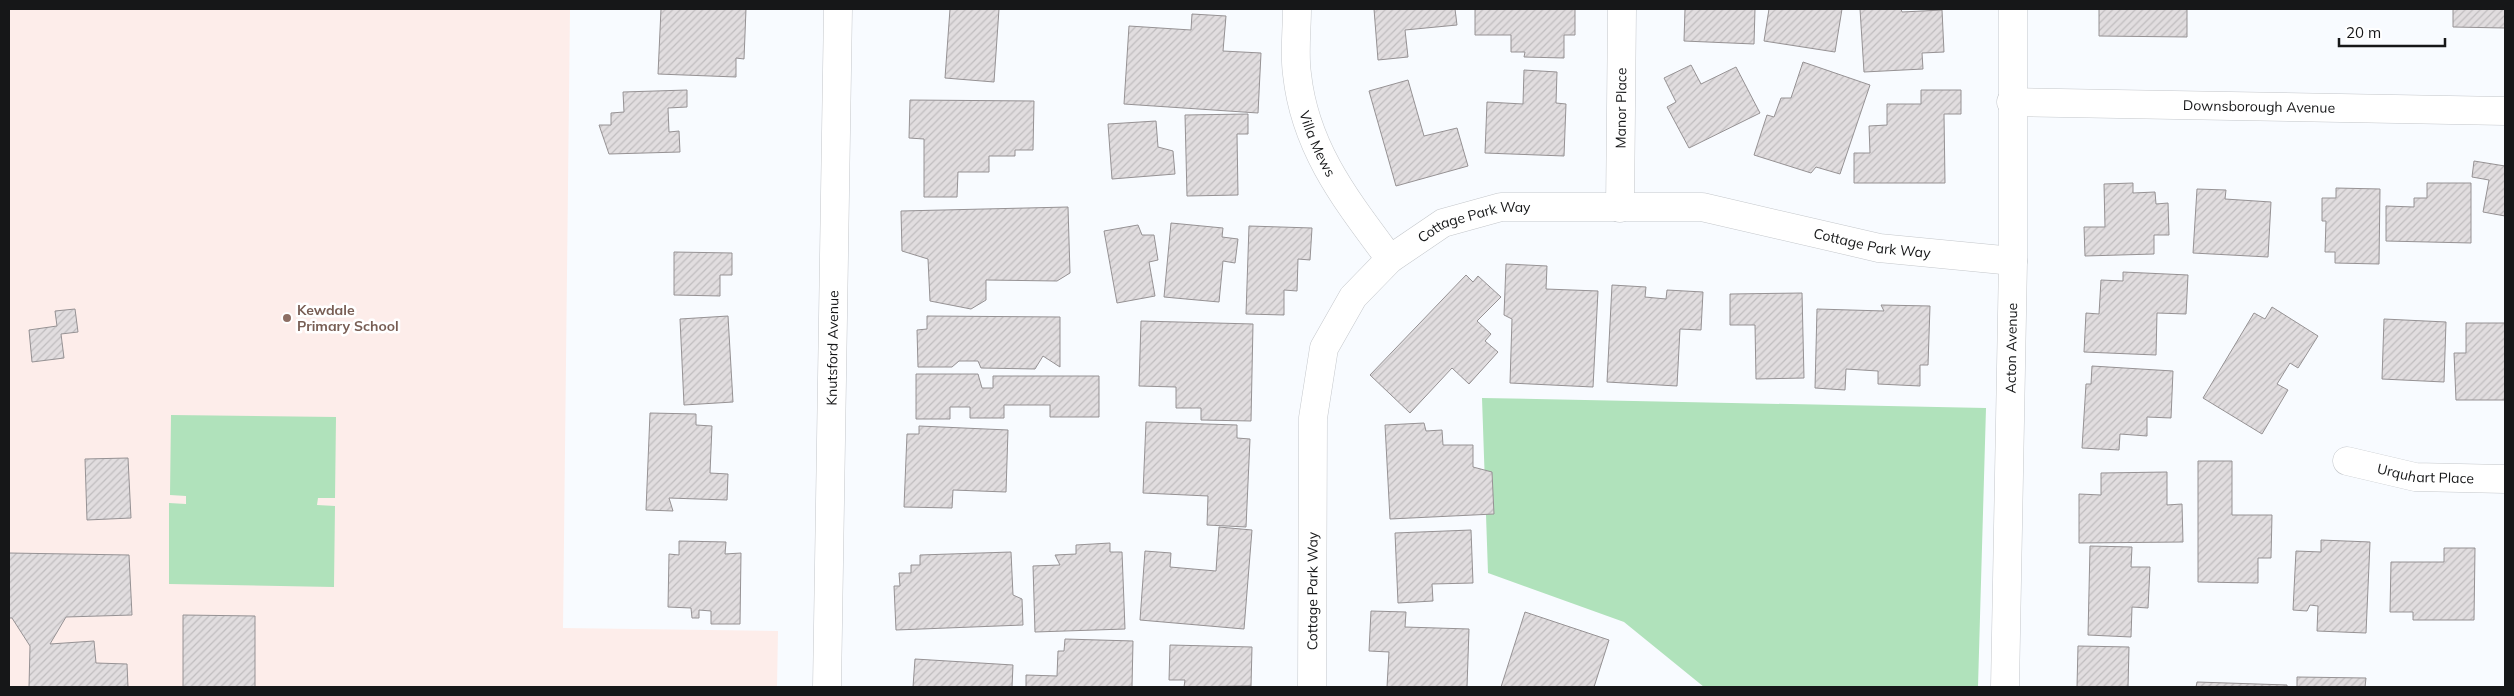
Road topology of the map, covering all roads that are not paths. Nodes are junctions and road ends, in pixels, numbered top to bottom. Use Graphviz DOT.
graph roads {
  1 [pos="838,9"];
  2 [pos="1297,9"];
  3 [pos="1622,9"];
  4 [pos="2013,9"];
  5 [pos="2012,102"];
  6 [pos="2505,111"];
  7 [pos="1620,208"];
  8 [pos="1390,260"];
  9 [pos="2013,261"];
  10 [pos="2347,461"];
  11 [pos="2505,479"];
  12 [pos="827,687"];
  13 [pos="1312,687"];
  14 [pos="2005,687"];
  1 -- 12 [label="street, Knutsford Avenue"];
  2 -- 8 [label="street, Villa Mews"];
  3 -- 7 [label="street, Manor Place"];
  4 -- 5 [label="street, Acton Avenue"];
  5 -- 6 [label="street, Downsborough Avenue"];
  5 -- 9 [label="street, Acton Avenue"];
  7 -- 8 [label="street, Cottage Park Way"];
  7 -- 9 [label="street, Cottage Park Way"];
  8 -- 13 [label="street, Cottage Park Way"];
  9 -- 14 [label="street, Acton Avenue"];
  10 -- 11 [label="street, Urquhart Place"];
}
